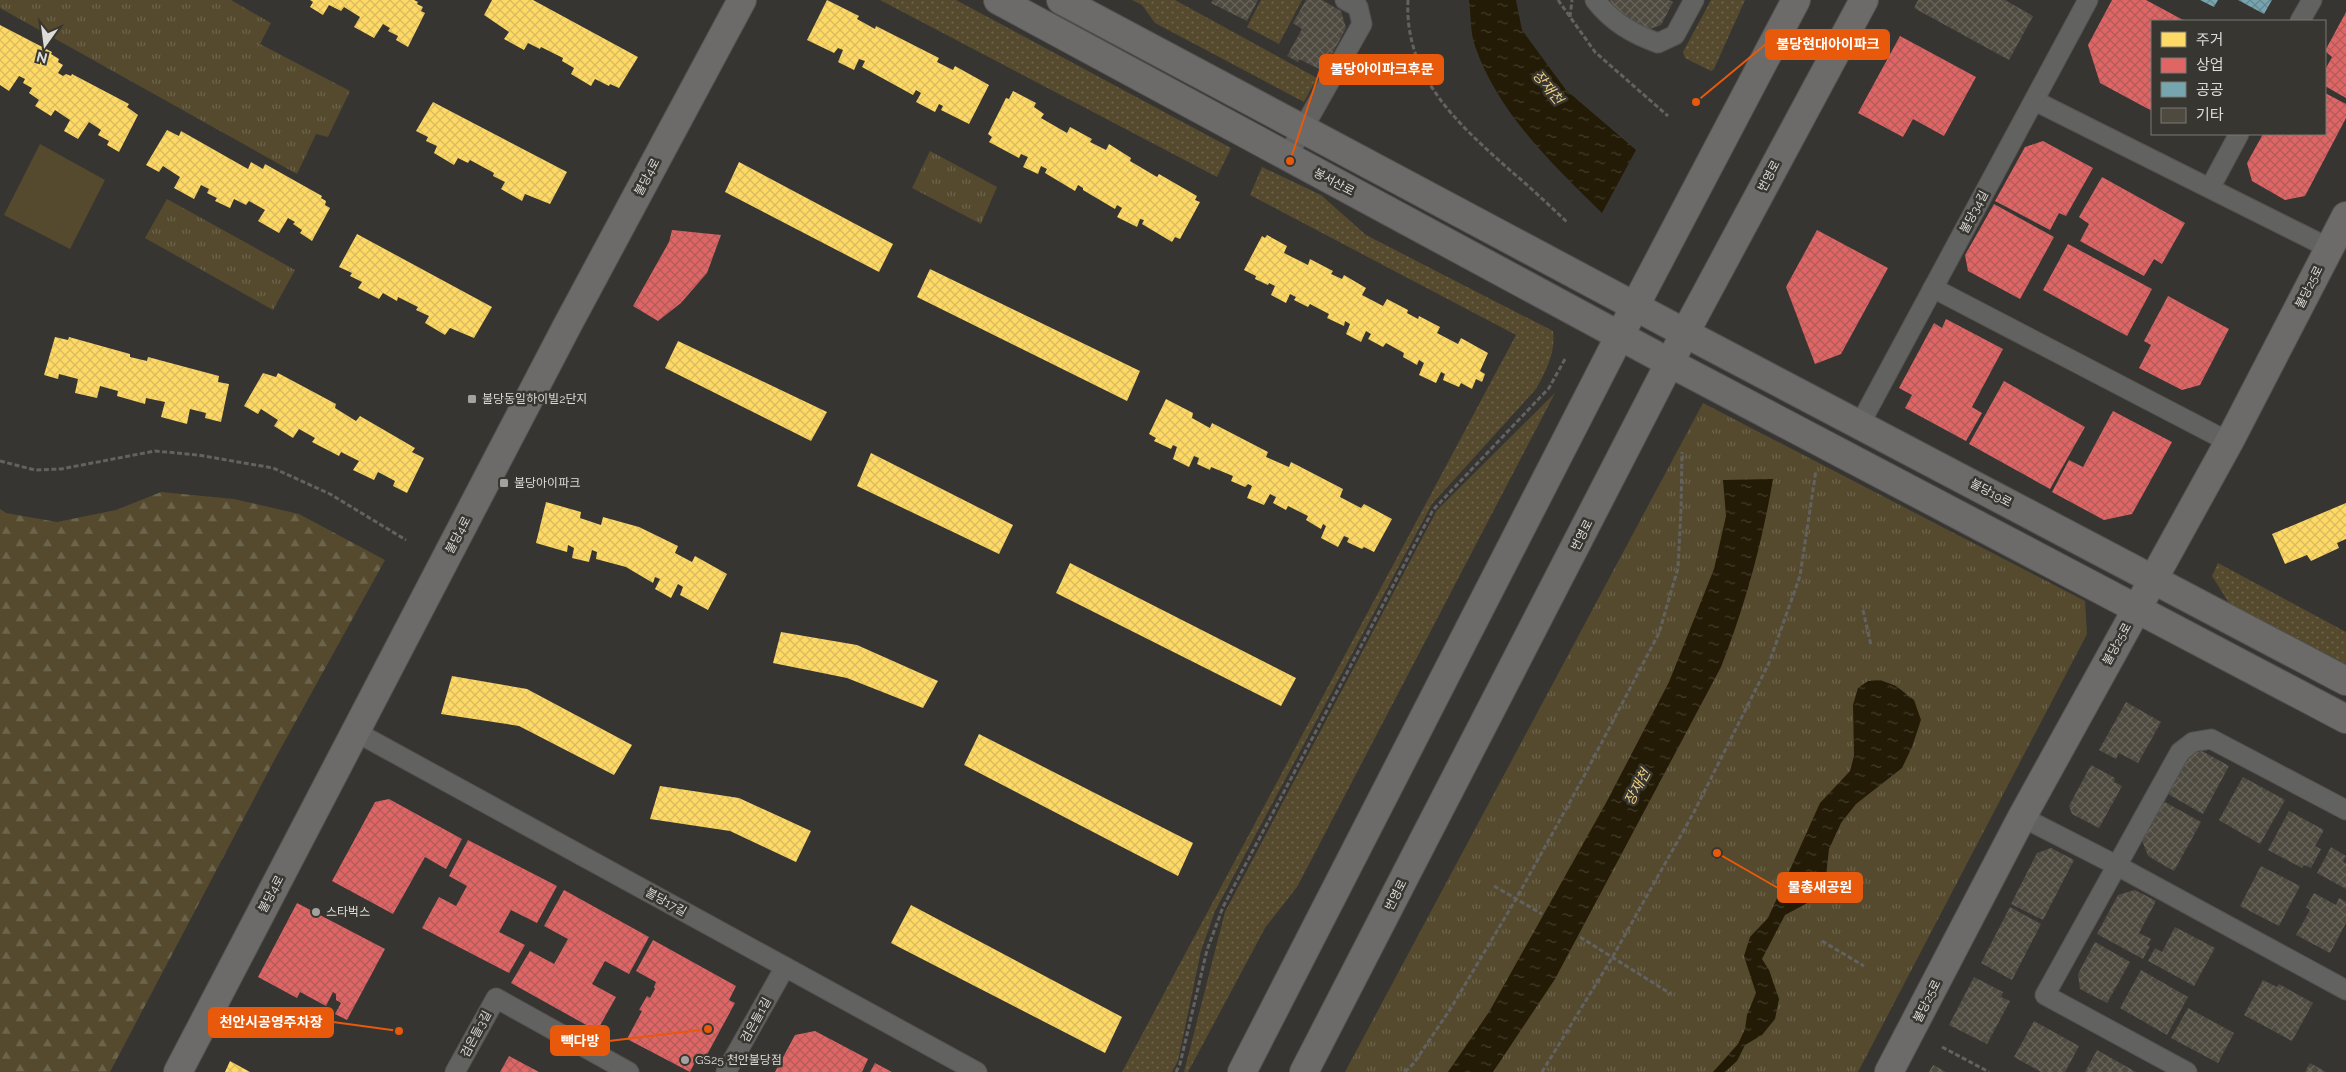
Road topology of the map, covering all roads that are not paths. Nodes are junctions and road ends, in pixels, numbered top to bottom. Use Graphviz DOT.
graph roads {
  1 [pos="742,0"];
  2 [pos="998,0"];
  3 [pos="1061,0"];
  4 [pos="1345,0"];
  5 [pos="1595,0"];
  6 [pos="1694,0"];
  7 [pos="1796,0"];
  8 [pos="1864,0"];
  9 [pos="2088,0"];
  10 [pos="2312,0"];
  11 [pos="2301,20"];
  12 [pos="2035,101"];
  13 [pos="1303,128"];
  14 [pos="2238,135"];
  15 [pos="1287,157"];
  16 [pos="2210,188"];
  17 [pos="2346,216"];
  18 [pos="2329,248"];
  19 [pos="1933,288"];
  20 [pos="1635,306"];
  21 [pos="1684,333"];
  22 [pos="1621,336"];
  23 [pos="1670,363"];
  24 [pos="1860,424"];
  25 [pos="2229,442"];
  26 [pos="2152,579"];
  27 [pos="2136,609"];
  28 [pos="2346,681"];
  29 [pos="2346,719"];
  30 [pos="356,732"];
  31 [pos="2346,810"];
  32 [pos="2022,817"];
  33 [pos="2116,865"];
  34 [pos="785,967"];
  35 [pos="2346,990"];
  36 [pos="178,1072"];
  37 [pos="455,1072"];
  38 [pos="629,1072"];
  39 [pos="726,1072"];
  40 [pos="977,1072"];
  41 [pos="1242,1072"];
  42 [pos="1304,1072"];
  43 [pos="1889,1072"];
  44 [pos="2187,1072"];
  1 -- 30 [label="street, 불당4로"];
  2 -- 15 [label="street, 봉서산로"];
  3 -- 13 [label="street"];
  4 -- 13 [label="street"];
  5 -- 6 [label="street"];
  7 -- 20 [label="street"];
  8 -- 21 [label="street, 번영로"];
  9 -- 12 [label="street, 불당34길"];
  10 -- 11 [label="street"];
  12 -- 16 [label="street"];
  12 -- 19 [label="street, 불당34길"];
  13 -- 15 [label="street"];
  13 -- 20 [label="street"];
  14 -- 16 [label="street"];
  15 -- 22 [label="street, 봉서산로"];
  16 -- 18 [label="street"];
  17 -- 18 [label="street, 불당25로"];
  18 -- 25 [label="street, 불당25로"];
  19 -- 24 [label="street, 불당34길"];
  19 -- 25 [label="street"];
  20 -- 21 [label="street, 불당19로"];
  20 -- 22 [label="street"];
  21 -- 23 [label="street, 번영로"];
  21 -- 24 [label="street, 불당19로"];
  22 -- 23 [label="street, 봉서산로"];
  22 -- 41 [label="street"];
  23 -- 27 [label="street"];
  23 -- 42 [label="street, 번영로"];
  24 -- 26 [label="street, 불당19로"];
  25 -- 26 [label="street, 불당25로"];
  26 -- 27 [label="street, 불당25로"];
  26 -- 28 [label="street, 불당19로"];
  27 -- 29 [label="street"];
  27 -- 32 [label="street, 불당25로"];
  30 -- 34 [label="street, 불당17길"];
  30 -- 36 [label="street, 불당4로"];
  31 -- 33 [label="street"];
  32 -- 33 [label="street"];
  32 -- 43 [label="street, 불당25로"];
  33 -- 35 [label="street"];
  33 -- 44 [label="street"];
  34 -- 39 [label="street, 검은들1길"];
  34 -- 40 [label="street, 불당17길"];
  37 -- 38 [label="street, 검은들3길"];
}
